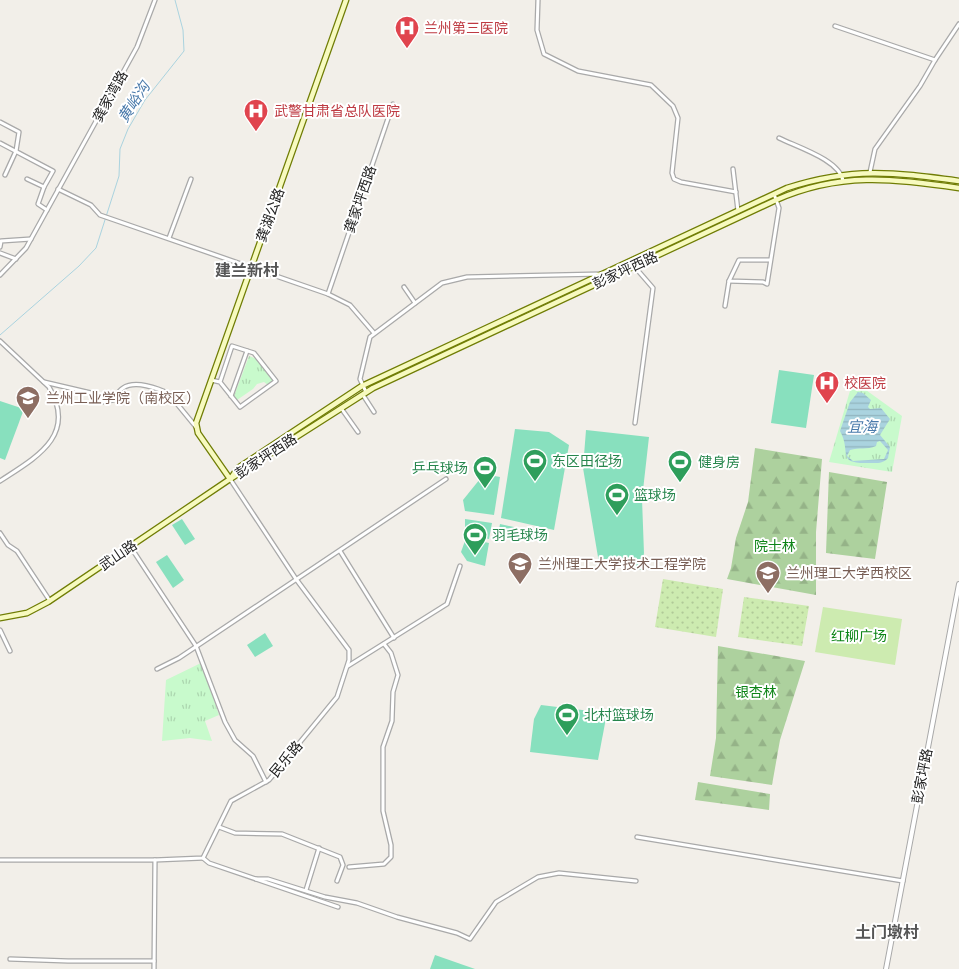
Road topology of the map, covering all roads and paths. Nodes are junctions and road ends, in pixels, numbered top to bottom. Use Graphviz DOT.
graph roads {
  1 [pos="156,0"];
  2 [pos="346,0"];
  3 [pos="538,0"];
  4 [pos="959,24"];
  5 [pos="835,26"];
  6 [pos="935,60"];
  7 [pos="392,104"];
  8 [pos="0,122"];
  9 [pos="779,138"];
  10 [pos="0,143"];
  11 [pos="16,151"];
  12 [pos="733,169"];
  13 [pos="870,172"];
  14 [pos="4,175"];
  15 [pos="842,175"];
  16 [pos="27,179"];
  17 [pos="191,179"];
  18 [pos="843,181"];
  19 [pos="959,181"];
  20 [pos="44,188"];
  21 [pos="959,188"];
  22 [pos="58,189"];
  23 [pos="736,192"];
  24 [pos="774,194"];
  25 [pos="776,200"];
  26 [pos="47,210"];
  27 [pos="738,211"];
  28 [pos="31,238"];
  29 [pos="169,238"];
  30 [pos="0,247"];
  31 [pos="0,253"];
  32 [pos="16,258"];
  33 [pos="770,260"];
  34 [pos="634,266"];
  35 [pos="251,267"];
  36 [pos="0,269"];
  37 [pos="5,269"];
  38 [pos="601,274"];
  39 [pos="0,275"];
  40 [pos="730,281"];
  41 [pos="404,287"];
  42 [pos="328,294"];
  43 [pos="415,303"];
  44 [pos="725,306"];
  45 [pos="374,333"];
  46 [pos="0,341"];
  47 [pos="247,351"];
  48 [pos="211,380"];
  49 [pos="43,382"];
  50 [pos="220,382"];
  51 [pos="362,386"];
  52 [pos="364,393"];
  53 [pos="231,396"];
  54 [pos="340,407"];
  55 [pos="374,412"];
  56 [pos="635,423"];
  57 [pos="196,427"];
  58 [pos="358,432"];
  59 [pos="230,479"];
  60 [pos="446,479"];
  61 [pos="0,481"];
  62 [pos="0,533"];
  63 [pos="130,546"];
  64 [pos="340,551"];
  65 [pos="460,566"];
  66 [pos="296,579"];
  67 [pos="959,584"];
  68 [pos="50,601"];
  69 [pos="958,602"];
  70 [pos="0,618"];
  71 [pos="0,630"];
  72 [pos="394,638"];
  73 [pos="384,644"];
  74 [pos="196,646"];
  75 [pos="10,651"];
  76 [pos="347,668"];
  77 [pos="157,669"];
  78 [pos="266,782"];
  79 [pos="219,828"];
  80 [pos="637,838"];
  81 [pos="319,848"];
  82 [pos="203,858"];
  83 [pos="0,860"];
  84 [pos="155,860"];
  85 [pos="349,867"];
  86 [pos="256,879"];
  87 [pos="337,881"];
  88 [pos="636,881"];
  89 [pos="903,881"];
  90 [pos="306,890"];
  91 [pos="338,907"];
  92 [pos="10,959"];
  93 [pos="154,960"];
  94 [pos="154,969"];
  95 [pos="886,969"];
  1 -- 22 [label="street, 龚家湾路"];
  2 -- 35 [label="main road, 龚湖公路"];
  3 -- 23 [label="street"];
  4 -- 6 [label="street"];
  5 -- 6 [label="street"];
  6 -- 13 [label="street"];
  7 -- 42 [label="street, 龚家坪西路"];
  8 -- 11 [label="street"];
  9 -- 15 [label="street"];
  10 -- 11 [label="street"];
  11 -- 14 [label="street"];
  11 -- 20 [label="street"];
  12 -- 23 [label="street"];
  13 -- 15 [label="main road, 彭家坪西路"];
  13 -- 19 [label="main road, 彭家坪西路"];
  15 -- 18 [label="street"];
  15 -- 24 [label="main road, 彭家坪西路"];
  16 -- 20 [label="street"];
  17 -- 29 [label="street"];
  18 -- 21 [label="main road, 彭家坪西路"];
  18 -- 25 [label="main road, 彭家坪西路"];
  20 -- 26 [label="street"];
  22 -- 26 [label="street, 龚家湾路"];
  22 -- 29 [label="street"];
  23 -- 27 [label="street"];
  24 -- 25 [label="street"];
  24 -- 27 [label="main road, 彭家坪西路"];
  25 -- 33 [label="street"];
  25 -- 34 [label="main road, 彭家坪西路"];
  26 -- 28 [label="street, 龚家湾路"];
  27 -- 38 [label="main road, 彭家坪西路"];
  28 -- 30 [label="street"];
  28 -- 32 [label="street, 龚家湾路"];
  29 -- 35 [label="street"];
  31 -- 32 [label="street"];
  32 -- 37 [label="street, 龚家湾路"];
  33 -- 40 [label="street"];
  33 -- 40 [label="street"];
  34 -- 52 [label="main road, 彭家坪西路"];
  34 -- 56 [label="street"];
  35 -- 42 [label="street"];
  35 -- 48 [label="main road, 龚湖公路"];
  36 -- 37 [label="street"];
  37 -- 39 [label="street, 龚家湾路"];
  38 -- 43 [label="street"];
  38 -- 51 [label="main road, 彭家坪西路"];
  40 -- 44 [label="street"];
  41 -- 43 [label="street"];
  42 -- 45 [label="street"];
  43 -- 45 [label="street"];
  45 -- 51 [label="street"];
  46 -- 49 [label="street"];
  47 -- 50 [label="street"];
  47 -- 53 [label="street"];
  47 -- 53 [label="street"];
  48 -- 50 [label="street"];
  48 -- 57 [label="main road, 龚湖公路"];
  49 -- 57 [label="street"];
  49 -- 61 [label="street"];
  50 -- 53 [label="street"];
  51 -- 52 [label="street"];
  51 -- 59 [label="main road, 彭家坪西路"];
  52 -- 54 [label="main road, 彭家坪西路"];
  52 -- 55 [label="street"];
  54 -- 58 [label="street"];
  54 -- 59 [label="main road, 彭家坪西路"];
  57 -- 59 [label="main road"];
  59 -- 63 [label="main road, 武山路"];
  59 -- 66 [label="street, 民乐路"];
  60 -- 64 [label="street"];
  62 -- 68 [label="street"];
  63 -- 68 [label="main road, 武山路"];
  63 -- 74 [label="street"];
  64 -- 66 [label="street"];
  64 -- 72 [label="street"];
  65 -- 72 [label="street"];
  66 -- 74 [label="street"];
  66 -- 76 [label="street, 民乐路"];
  67 -- 69 [label="street, 彭家坪路"];
  68 -- 70 [label="main road, 武山路"];
  69 -- 89 [label="street, 彭家坪路"];
  71 -- 75 [label="street"];
  72 -- 73 [label="street"];
  73 -- 76 [label="street"];
  73 -- 85 [label="street"];
  74 -- 77 [label="street"];
  74 -- 78 [label="street"];
  76 -- 78 [label="street, 民乐路"];
  78 -- 79 [label="street, 民乐路"];
  79 -- 81 [label="street"];
  79 -- 82 [label="street, 民乐路"];
  80 -- 89 [label="street"];
  81 -- 87 [label="street"];
  81 -- 90 [label="street"];
  82 -- 84 [label="street"];
  82 -- 86 [label="street"];
  83 -- 84 [label="street"];
  84 -- 93 [label="street"];
  86 -- 90 [label="street"];
  86 -- 91 [label="street"];
  88 -- 90 [label="street"];
  89 -- 95 [label="street, 彭家坪路"];
  92 -- 93 [label="street"];
  93 -- 94 [label="street"];
}
